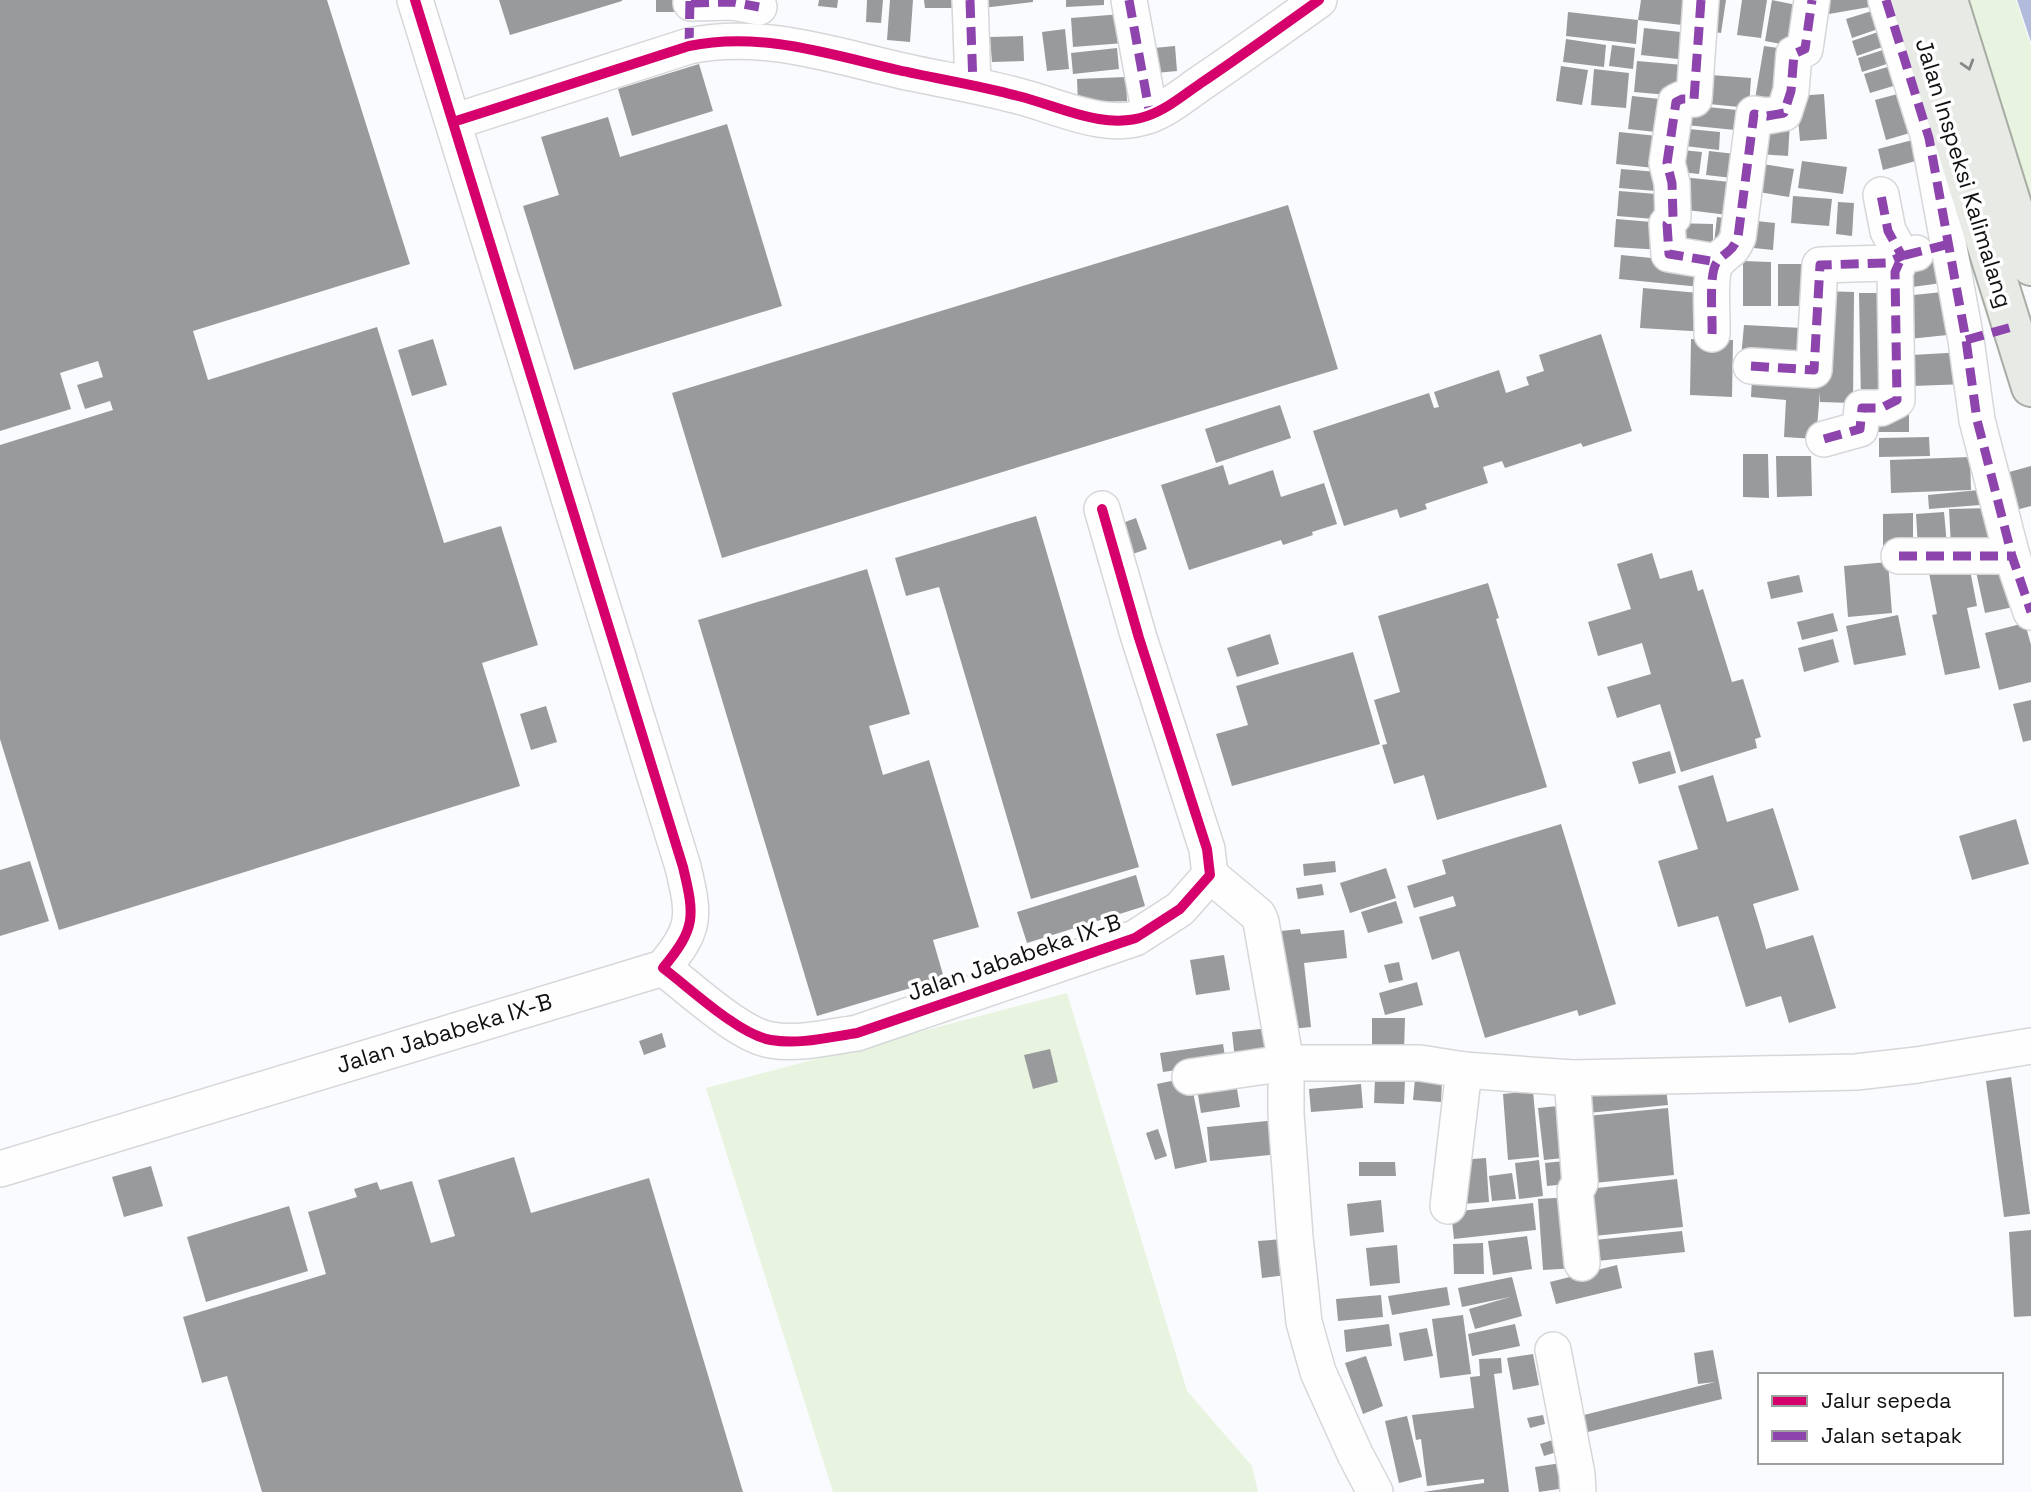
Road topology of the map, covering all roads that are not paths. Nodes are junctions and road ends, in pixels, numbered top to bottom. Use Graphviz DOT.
graph roads {
  1 [pos="415,0"];
  2 [pos="970,0"];
  3 [pos="1129,0"];
  4 [pos="1319,0"];
  5 [pos="1701,0"];
  6 [pos="1812,0"];
  7 [pos="1886,0"];
  8 [pos="1910,0"];
  9 [pos="1948,0"];
  10 [pos="691,1"];
  11 [pos="759,7"];
  12 [pos="689,46"];
  13 [pos="973,85"];
  14 [pos="1150,115"];
  15 [pos="453,122"];
  16 [pos="1881,195"];
  17 [pos="1949,244"];
  18 [pos="1902,256"];
  19 [pos="1717,262"];
  20 [pos="2031,266"];
  21 [pos="2012,327"];
  22 [pos="1712,334"];
  23 [pos="1966,340"];
  24 [pos="1751,366"];
  25 [pos="2031,387"];
  26 [pos="1825,439"];
  27 [pos="1102,509"];
  28 [pos="1899,555"];
  29 [pos="2012,556"];
  30 [pos="2031,611"];
  31 [pos="1210,875"];
  32 [pos="663,968"];
  33 [pos="2031,1046"];
  34 [pos="1286,1063"];
  35 [pos="1464,1070"];
  36 [pos="1190,1077"];
  37 [pos="1572,1078"];
  38 [pos="0,1168"];
  39 [pos="1448,1206"];
  40 [pos="1582,1263"];
  41 [pos="1553,1350"];
  42 [pos="1375,1492"];
  43 [pos="1578,1492"];
  1 -- 15 [label="street"];
  2 -- 13 [label="street"];
  3 -- 14 [label="street"];
  4 -- 14 [label="street"];
  5 -- 19 [label="street"];
  6 -- 19 [label="street"];
  7 -- 17 [label="street"];
  8 -- 21 [label="main road, Jalan Inspeksi Kalimalang"];
  9 -- 20 [label="main road, Jalan Inspeksi Kalimalang, one-way"];
  10 -- 11 [label="street"];
  10 -- 12 [label="street"];
  12 -- 13 [label="street"];
  12 -- 15 [label="street"];
  13 -- 14 [label="street"];
  15 -- 32 [label="street"];
  16 -- 18 [label="street"];
  17 -- 18 [label="street"];
  17 -- 23 [label="street"];
  18 -- 24 [label="street"];
  18 -- 26 [label="street"];
  19 -- 22 [label="street"];
  21 -- 23 [label="street"];
  21 -- 25 [label="main road, Jalan Inspeksi Kalimalang"];
  23 -- 29 [label="street"];
  27 -- 31 [label="street"];
  28 -- 29 [label="street"];
  29 -- 30 [label="street"];
  31 -- 32 [label="street, Jalan Jababeka IX-B"];
  31 -- 34 [label="street"];
  32 -- 38 [label="street, Jalan Jababeka IX-B"];
  33 -- 37 [label="street"];
  34 -- 35 [label="street"];
  34 -- 36 [label="street"];
  34 -- 42 [label="street"];
  35 -- 37 [label="street"];
  35 -- 39 [label="street"];
  37 -- 40 [label="street"];
  41 -- 43 [label="street"];
}
